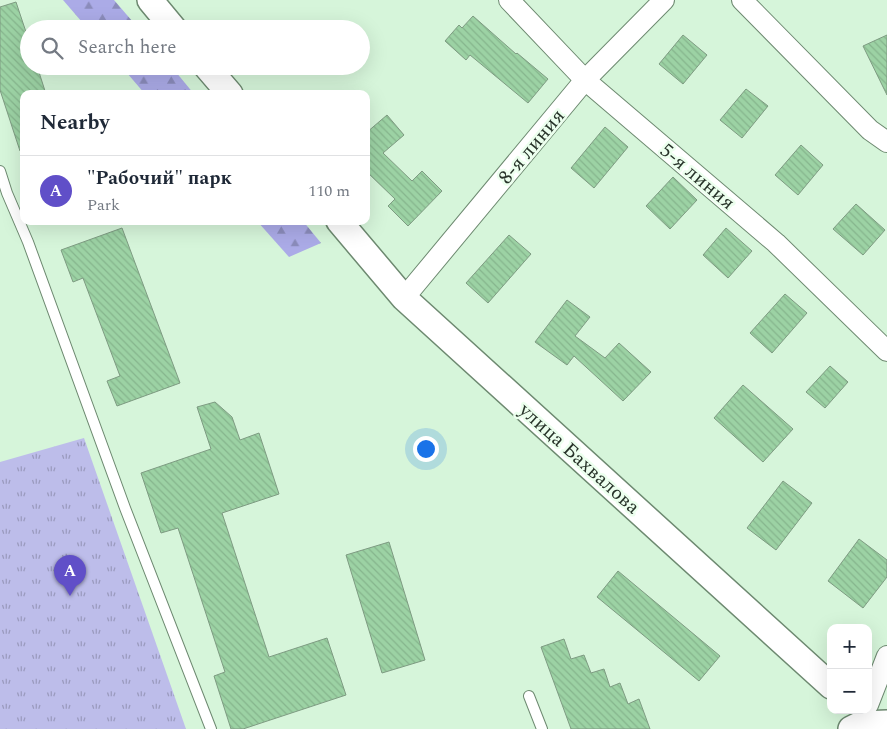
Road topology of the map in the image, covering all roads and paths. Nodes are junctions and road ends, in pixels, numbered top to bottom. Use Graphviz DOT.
graph roads {
  1 [pos="150,0"];
  2 [pos="509,0"];
  3 [pos="664,0"];
  4 [pos="742,0"];
  5 [pos="167,20"];
  6 [pos="214,75"];
  7 [pos="585,80"];
  8 [pos="227,90"];
  9 [pos="878,126"];
  10 [pos="887,142"];
  11 [pos="0,171"];
  12 [pos="20,223"];
  13 [pos="21,225"];
  14 [pos="341,225"];
  15 [pos="404,298"];
  16 [pos="887,351"];
  17 [pos="887,656"];
  18 [pos="827,682"];
  19 [pos="529,696"];
  20 [pos="860,716"];
  21 [pos="887,723"];
  22 [pos="212,729"];
  23 [pos="542,729"];
  1 -- 5 [label="street"];
  2 -- 7 [label="street, 5-я линия"];
  3 -- 7 [label="street, 8-я линия"];
  4 -- 9 [label="street"];
  6 -- 8 [label="street"];
  7 -- 15 [label="street, 8-я линия"];
  7 -- 16 [label="street, 5-я линия"];
  9 -- 10 [label="street"];
  11 -- 12 [label="lane"];
  13 -- 22 [label="lane"];
  14 -- 15 [label="street, улица Бахвалова"];
  15 -- 18 [label="street, улица Бахвалова"];
  17 -- 20 [label="street"];
  19 -- 23 [label="lane"];
  20 -- 21 [label="street"];
}
